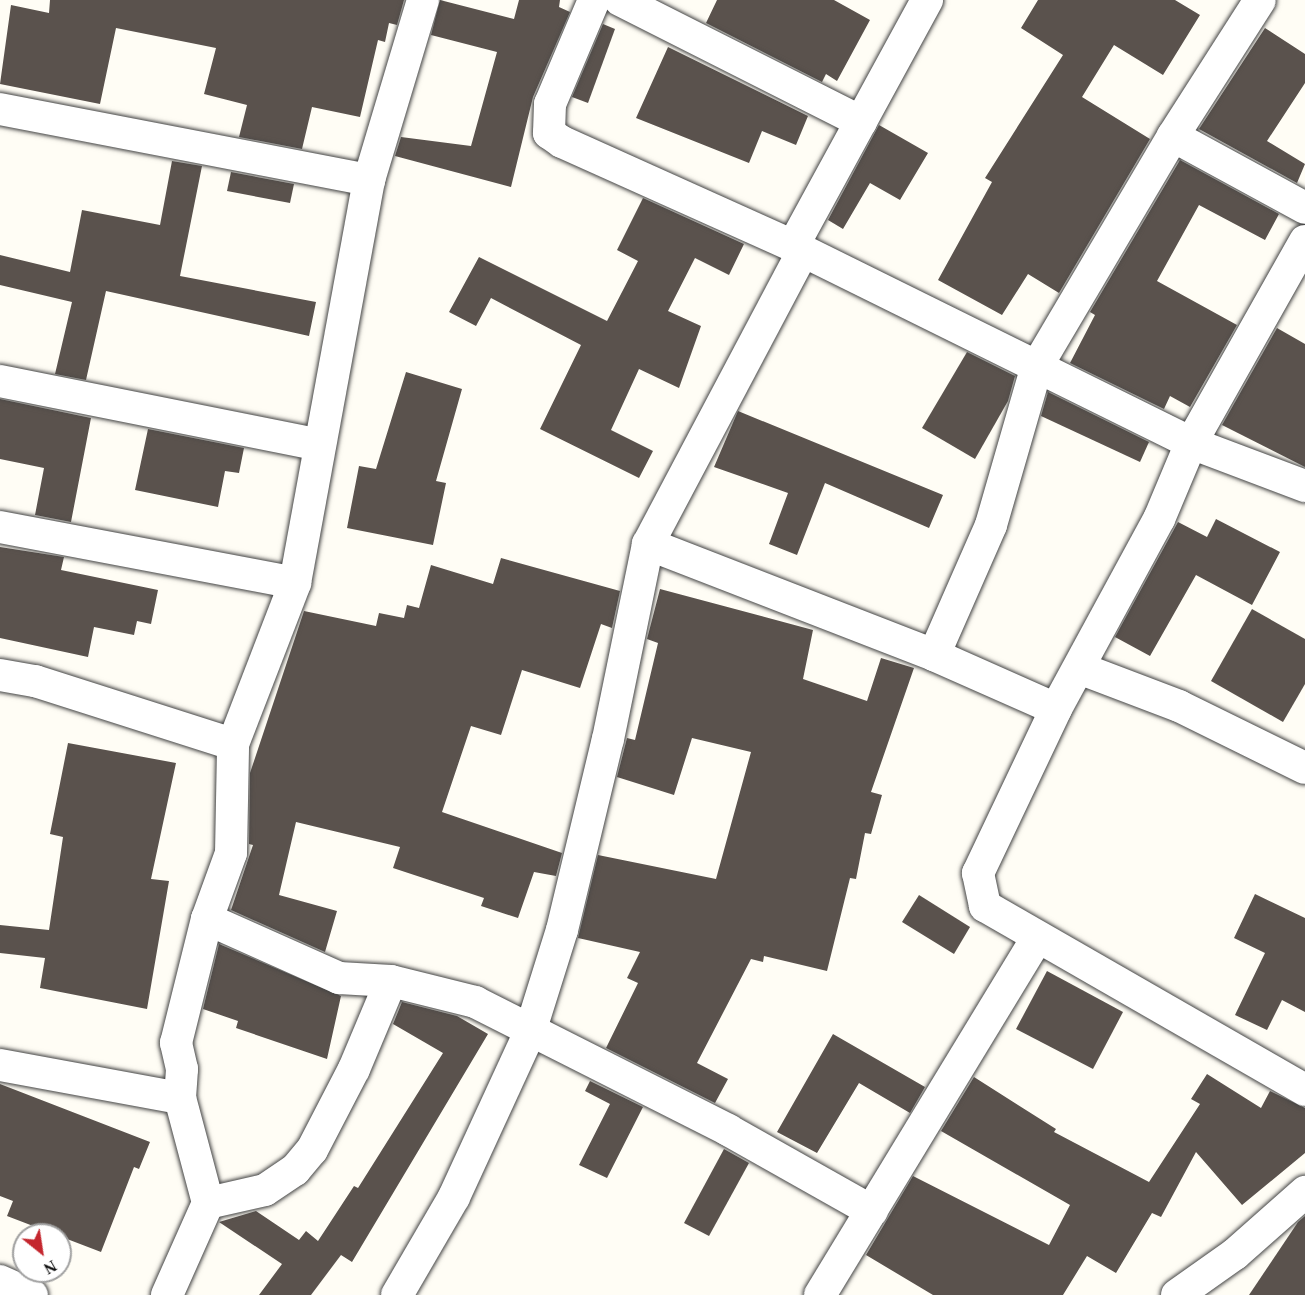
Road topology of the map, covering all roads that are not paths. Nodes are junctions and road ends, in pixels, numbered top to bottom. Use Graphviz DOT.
graph roads {
  1 [pos="423,0"];
  2 [pos="594,0"];
  3 [pos="620,0"];
  4 [pos="927,0"];
  5 [pos="1260,0"];
  6 [pos="0,109"];
  7 [pos="861,122"];
  8 [pos="1173,136"];
  9 [pos="369,180"];
  10 [pos="1305,208"];
  11 [pos="1305,242"];
  12 [pos="798,249"];
  13 [pos="1037,366"];
  14 [pos="0,381"];
  15 [pos="1191,444"];
  16 [pos="320,445"];
  17 [pos="1305,486"];
  18 [pos="0,527"];
  19 [pos="648,544"];
  20 [pos="295,583"];
  21 [pos="934,655"];
  22 [pos="1079,668"];
  23 [pos="0,675"];
  24 [pos="1056,709"];
  25 [pos="233,744"];
  26 [pos="1305,768"];
  27 [pos="207,919"];
  28 [pos="1036,940"];
  29 [pos="390,981"];
  30 [pos="530,1032"];
  31 [pos="0,1065"];
  32 [pos="1305,1090"];
  33 [pos="180,1098"];
  34 [pos="1305,1192"];
  35 [pos="208,1203"];
  36 [pos="872,1212"];
  37 [pos="0,1281"];
  38 [pos="401,1294"];
  39 [pos="32,1295"];
  40 [pos="167,1295"];
  41 [pos="820,1295"];
  42 [pos="1177,1295"];
  1 -- 9 [label="street"];
  2 -- 12 [label="street"];
  3 -- 7 [label="street"];
  4 -- 7 [label="street"];
  5 -- 8 [label="street"];
  6 -- 9 [label="street"];
  7 -- 12 [label="street"];
  8 -- 10 [label="street"];
  8 -- 13 [label="street"];
  9 -- 16 [label="street"];
  11 -- 15 [label="street"];
  12 -- 13 [label="street"];
  12 -- 19 [label="street"];
  13 -- 15 [label="street"];
  13 -- 21 [label="street"];
  14 -- 16 [label="street"];
  15 -- 17 [label="street"];
  15 -- 22 [label="street"];
  16 -- 20 [label="street"];
  18 -- 20 [label="street"];
  19 -- 21 [label="street"];
  19 -- 30 [label="street"];
  20 -- 25 [label="street"];
  21 -- 24 [label="street"];
  22 -- 24 [label="street"];
  22 -- 26 [label="street"];
  23 -- 25 [label="street"];
  24 -- 28 [label="street"];
  25 -- 27 [label="street"];
  27 -- 29 [label="street"];
  27 -- 33 [label="street"];
  28 -- 32 [label="street"];
  28 -- 36 [label="street"];
  29 -- 30 [label="street"];
  29 -- 35 [label="street"];
  30 -- 36 [label="street"];
  30 -- 38 [label="street"];
  31 -- 33 [label="street"];
  33 -- 35 [label="street"];
  34 -- 42 [label="street"];
  35 -- 40 [label="street"];
  36 -- 41 [label="street"];
  37 -- 39 [label="street"];
}
